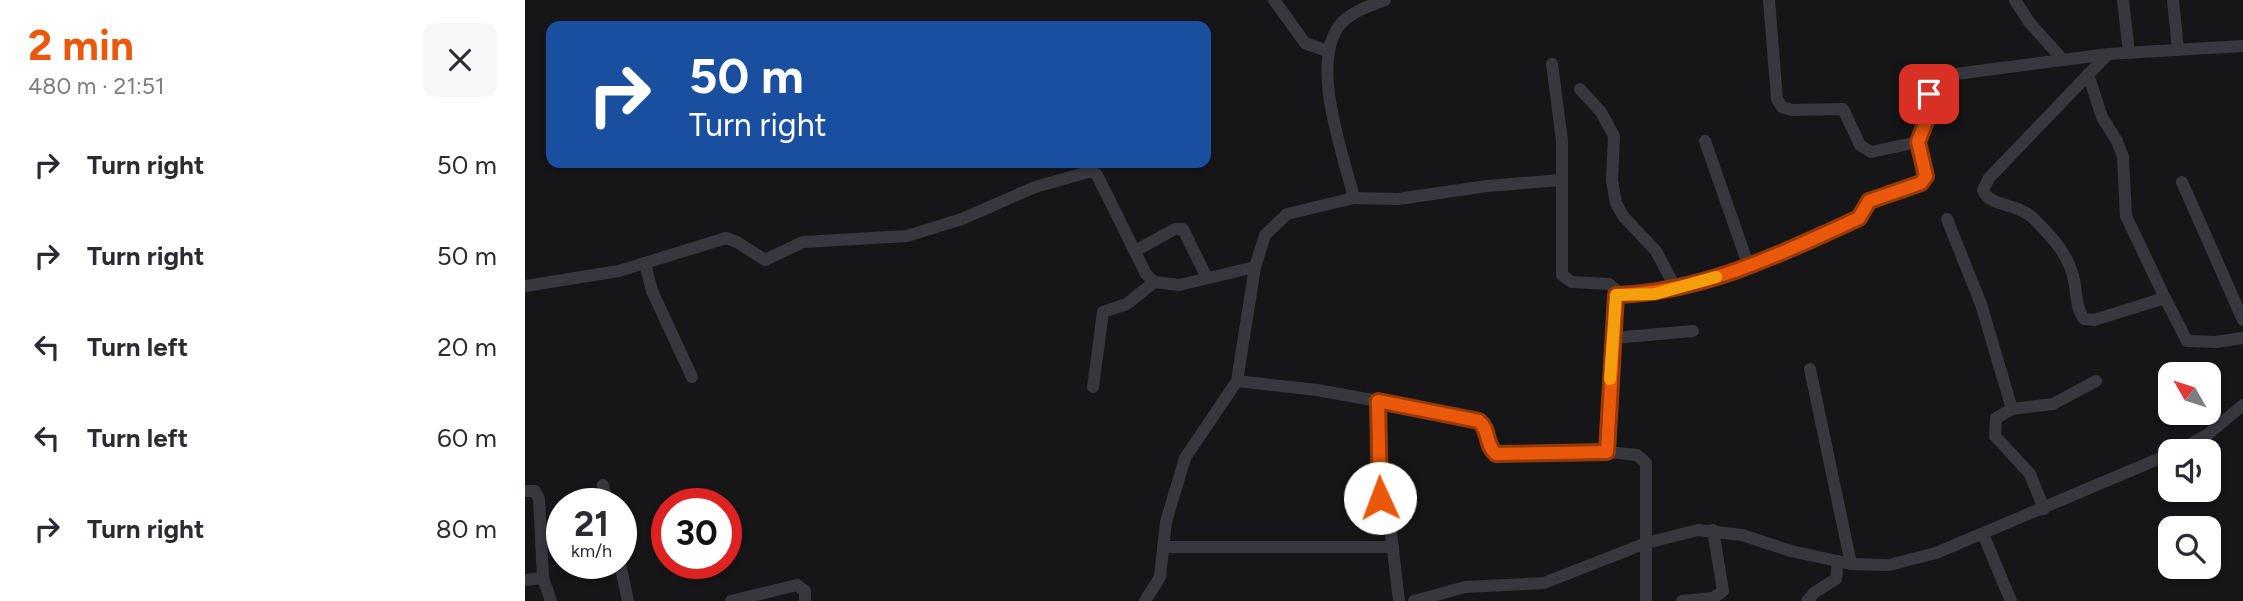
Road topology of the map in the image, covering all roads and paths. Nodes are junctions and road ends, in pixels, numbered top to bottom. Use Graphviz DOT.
graph roads {
  1 [pos="1273,0"];
  2 [pos="1385,0"];
  3 [pos="1769,0"];
  4 [pos="2015,0"];
  5 [pos="2123,0"];
  6 [pos="2173,0"];
  7 [pos="2243,46"];
  8 [pos="2178,50"];
  9 [pos="1327,51"];
  10 [pos="2129,53"];
  11 [pos="2108,54"];
  12 [pos="2063,60"];
  13 [pos="1552,64"];
  14 [pos="2088,74"];
  15 [pos="1580,89"];
  16 [pos="1705,141"];
  17 [pos="1918,142"];
  18 [pos="1562,180"];
  19 [pos="2182,182"];
  20 [pos="1354,198"];
  21 [pos="1947,219"];
  22 [pos="1135,251"];
  23 [pos="645,263"];
  24 [pos="1255,267"];
  25 [pos="1749,267"];
  26 [pos="1207,278"];
  27 [pos="1154,282"];
  28 [pos="525,286"];
  29 [pos="1677,289"];
  30 [pos="1616,295"];
  31 [pos="2165,298"];
  32 [pos="2243,320"];
  33 [pos="1693,331"];
  34 [pos="1613,338"];
  35 [pos="2243,338"];
  36 [pos="1809,369"];
  37 [pos="692,377"];
  38 [pos="1237,381"];
  39 [pos="2096,381"];
  40 [pos="1093,387"];
  41 [pos="1378,401"];
  42 [pos="2243,405"];
  43 [pos="2013,409"];
  44 [pos="2199,439"];
  45 [pos="1607,452"];
  46 [pos="2158,459"];
  47 [pos="603,485"];
  48 [pos="604,488"];
  49 [pos="525,491"];
  50 [pos="2044,509"];
  51 [pos="1713,530"];
  52 [pos="1983,534"];
  53 [pos="1646,543"];
  54 [pos="1163,547"];
  55 [pos="1393,547"];
  56 [pos="1845,563"];
  57 [pos="543,578"];
  58 [pos="623,579"];
  59 [pos="525,580"];
  60 [pos="551,601"];
  61 [pos="628,601"];
  62 [pos="730,601"];
  63 [pos="805,601"];
  64 [pos="1145,601"];
  65 [pos="1399,601"];
  66 [pos="1414,601"];
  67 [pos="1646,601"];
  68 [pos="1682,601"];
  69 [pos="1807,601"];
  70 [pos="2011,601"];
  1 -- 9 [label="street"];
  2 -- 9 [label="street"];
  3 -- 17 [label="street"];
  4 -- 12 [label="street"];
  5 -- 10 [label="street"];
  6 -- 8 [label="street"];
  7 -- 8 [label="street"];
  8 -- 10 [label="street"];
  9 -- 20 [label="street"];
  10 -- 11 [label="street"];
  11 -- 12 [label="street"];
  11 -- 14 [label="street"];
  12 -- 17 [label="street"];
  13 -- 18 [label="street"];
  14 -- 31 [label="street"];
  14 -- 31 [label="street"];
  15 -- 29 [label="street"];
  16 -- 25 [label="street"];
  17 -- 25 [label="street"];
  18 -- 20 [label="street"];
  18 -- 30 [label="street"];
  19 -- 32 [label="street"];
  20 -- 24 [label="street"];
  21 -- 43 [label="street"];
  22 -- 23 [label="street"];
  22 -- 26 [label="street"];
  22 -- 27 [label="street"];
  23 -- 28 [label="street"];
  23 -- 37 [label="street"];
  24 -- 26 [label="street"];
  24 -- 38 [label="street"];
  25 -- 29 [label="street"];
  26 -- 27 [label="street"];
  27 -- 40 [label="street"];
  29 -- 30 [label="street"];
  30 -- 34 [label="street"];
  31 -- 35 [label="street"];
  33 -- 34 [label="street"];
  34 -- 45 [label="street"];
  36 -- 56 [label="street"];
  38 -- 41 [label="street"];
  38 -- 54 [label="street"];
  39 -- 43 [label="street"];
  41 -- 45 [label="street"];
  41 -- 55 [label="street"];
  42 -- 44 [label="street"];
  43 -- 50 [label="street"];
  45 -- 53 [label="street"];
  46 -- 50 [label="street"];
  47 -- 48 [label="street"];
  49 -- 57 [label="street"];
  50 -- 52 [label="street"];
  51 -- 53 [label="street"];
  51 -- 56 [label="street"];
  51 -- 68 [label="street"];
  52 -- 56 [label="street"];
  52 -- 70 [label="street"];
  53 -- 66 [label="street"];
  53 -- 67 [label="street"];
  54 -- 55 [label="street"];
  54 -- 64 [label="street"];
  55 -- 65 [label="street"];
  56 -- 69 [label="street"];
  57 -- 59 [label="street"];
  57 -- 60 [label="street"];
  58 -- 61 [label="street"];
  62 -- 63 [label="street"];
}
